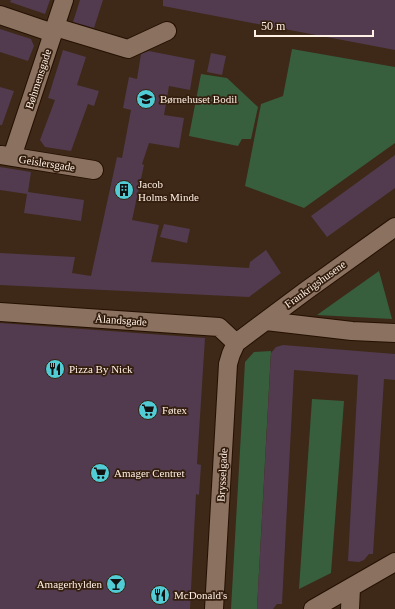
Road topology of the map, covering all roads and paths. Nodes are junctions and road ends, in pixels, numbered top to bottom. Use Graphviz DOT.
graph roads {
  1 [pos="64,0"];
  2 [pos="0,15"];
  3 [pos="54,30"];
  4 [pos="167,31"];
  5 [pos="6,156"];
  6 [pos="94,170"];
  7 [pos="395,227"];
  8 [pos="0,312"];
  9 [pos="266,320"];
  10 [pos="395,333"];
  11 [pos="236,343"];
  12 [pos="395,562"];
  13 [pos="351,588"];
  14 [pos="214,609"];
  15 [pos="313,609"];
  16 [pos="350,609"];
  1 -- 3 [label="street, Bøhmensgade"];
  2 -- 3 [label="street"];
  3 -- 4 [label="street"];
  3 -- 5 [label="street, Bøhmensgade"];
  5 -- 6 [label="street, Geislersgade"];
  7 -- 9 [label="street, Frankrigshusene"];
  8 -- 11 [label="street, Ålandsgade"];
  9 -- 10 [label="street"];
  9 -- 11 [label="street, Frankrigshusene"];
  11 -- 14 [label="street, Brysselgade"];
  12 -- 13 [label="street"];
  13 -- 15 [label="street"];
  13 -- 16 [label="street"];
}
